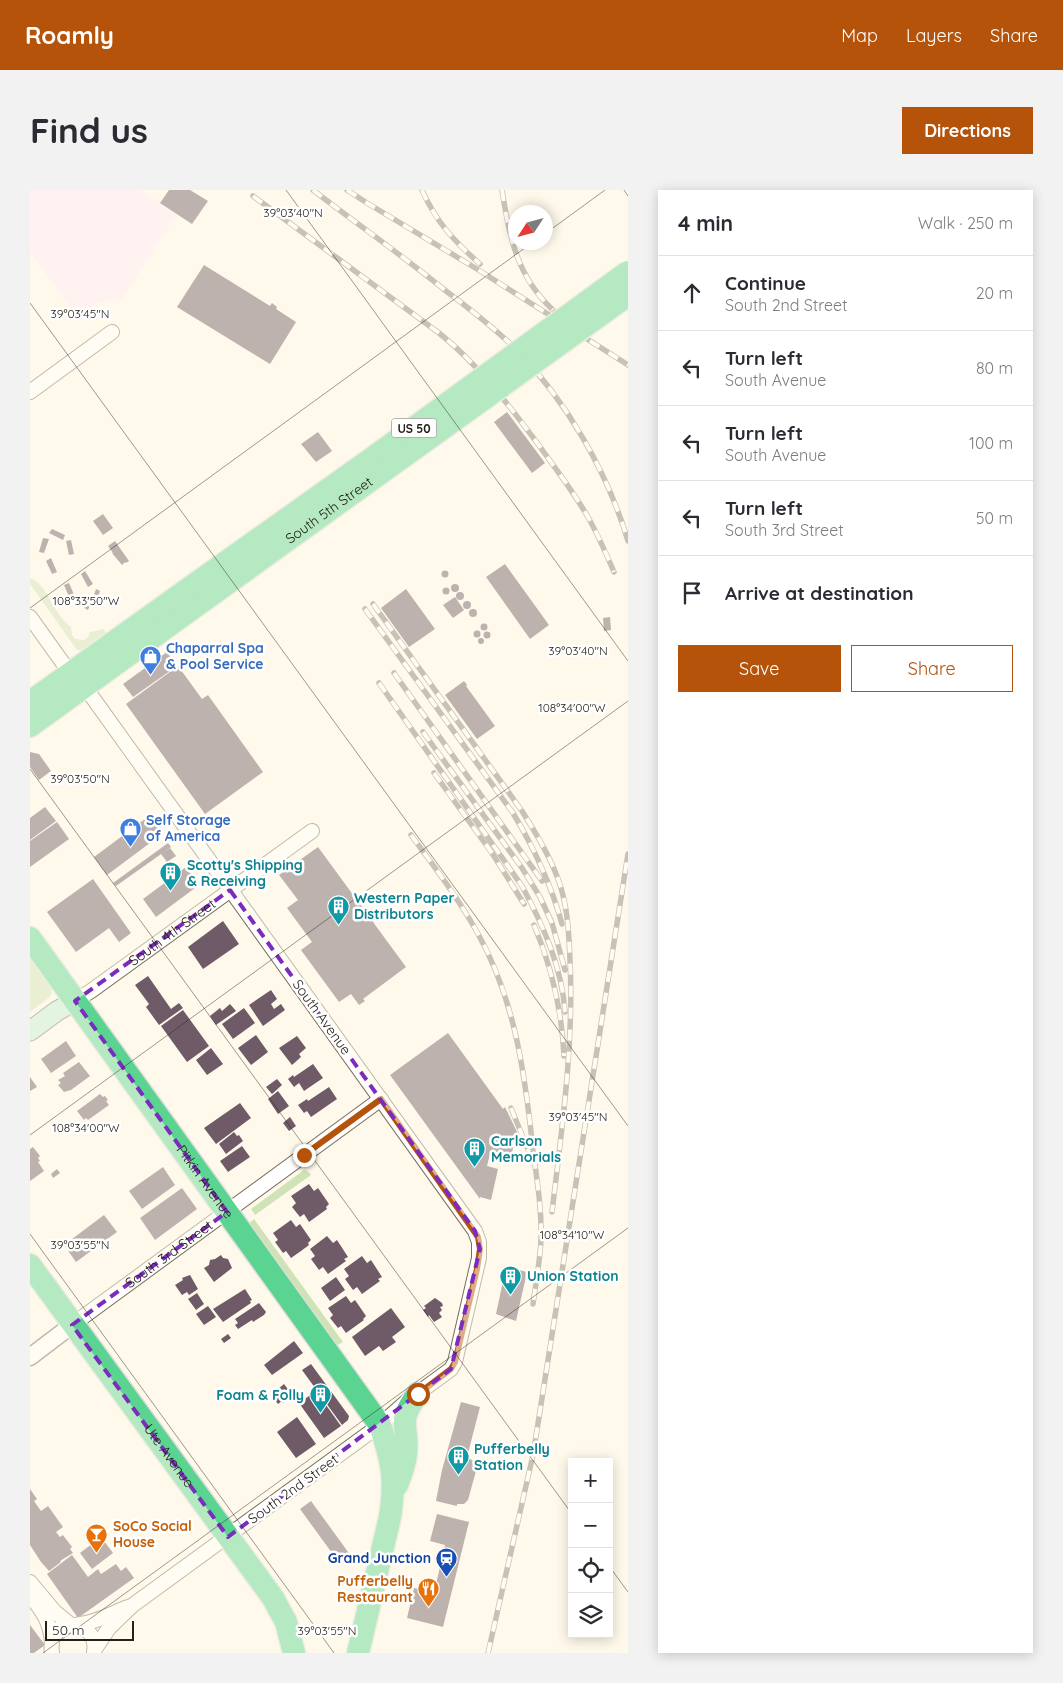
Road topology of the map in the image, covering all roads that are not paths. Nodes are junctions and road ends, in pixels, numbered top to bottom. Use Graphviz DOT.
graph roads {
  1 [pos="628,272"];
  2 [pos="628,295"];
  3 [pos="112,332"];
  4 [pos="30,392"];
  5 [pos="201,591"];
  6 [pos="30,617"];
  7 [pos="77,680"];
  8 [pos="30,702"];
  9 [pos="30,716"];
  10 [pos="30,726"];
  11 [pos="312,831"];
  12 [pos="230,890"];
  13 [pos="30,938"];
  14 [pos="75,1001"];
  15 [pos="30,1031"];
  16 [pos="381,1099"];
  17 [pos="227,1212"];
  18 [pos="30,1265"];
  19 [pos="72,1325"];
  20 [pos="30,1356"];
  21 [pos="451,1369"];
  22 [pos="418,1394"];
  23 [pos="380,1425"];
  24 [pos="394,1496"];
  25 [pos="228,1537"];
  26 [pos="30,1582"];
  27 [pos="30,1595"];
  28 [pos="133,1605"];
  29 [pos="73,1626"];
  30 [pos="52,1649"];
  31 [pos="94,1651"];
  32 [pos="294,1653"];
  33 [pos="358,1653"];
  1 -- 5 [label="highway, South 5th Street / US 50, bridge"];
  2 -- 5 [label="highway, South 5th Street / US 50, bridge"];
  3 -- 4 [label="street"];
  5 -- 7 [label="highway, South 5th Street / US 50"];
  6 -- 7 [label="street, South Avenue"];
  7 -- 8 [label="highway, South 5th Street / US 50"];
  7 -- 9 [label="highway"];
  7 -- 10 [label="highway, South 5th Street / US 50"];
  7 -- 12 [label="street, South Avenue"];
  11 -- 12 [label="street, South 4th Street"];
  12 -- 14 [label="street, South 4th Street"];
  12 -- 16 [label="street, South Avenue"];
  13 -- 14 [label="highway, Pitkin Avenue"];
  14 -- 15 [label="main road, South 4th Street"];
  14 -- 17 [label="highway, Pitkin Avenue"];
  16 -- 17 [label="street, South 3rd Street"];
  16 -- 21 [label="street, South Avenue"];
  17 -- 19 [label="street, South 3rd Street"];
  17 -- 23 [label="highway, Pitkin Avenue"];
  18 -- 19 [label="highway, Ute Avenue"];
  19 -- 20 [label="street, South 3rd Street"];
  19 -- 25 [label="highway, Ute Avenue"];
  21 -- 22 [label="street, South 2nd Street"];
  22 -- 23 [label="street, South 2nd Street"];
  22 -- 24 [label="highway"];
  23 -- 24 [label="highway, Pitkin Avenue"];
  23 -- 25 [label="street, South 2nd Street"];
  24 -- 33 [label="highway"];
  25 -- 28 [label="street, South 2nd Street"];
  25 -- 32 [label="highway, Ute Avenue"];
  26 -- 29 [label="street"];
  27 -- 30 [label="street"];
  28 -- 29 [label="street, South 2nd Street"];
  28 -- 31 [label="street, South 2nd Street"];
  29 -- 30 [label="street"];
  29 -- 31 [label="street"];
}
